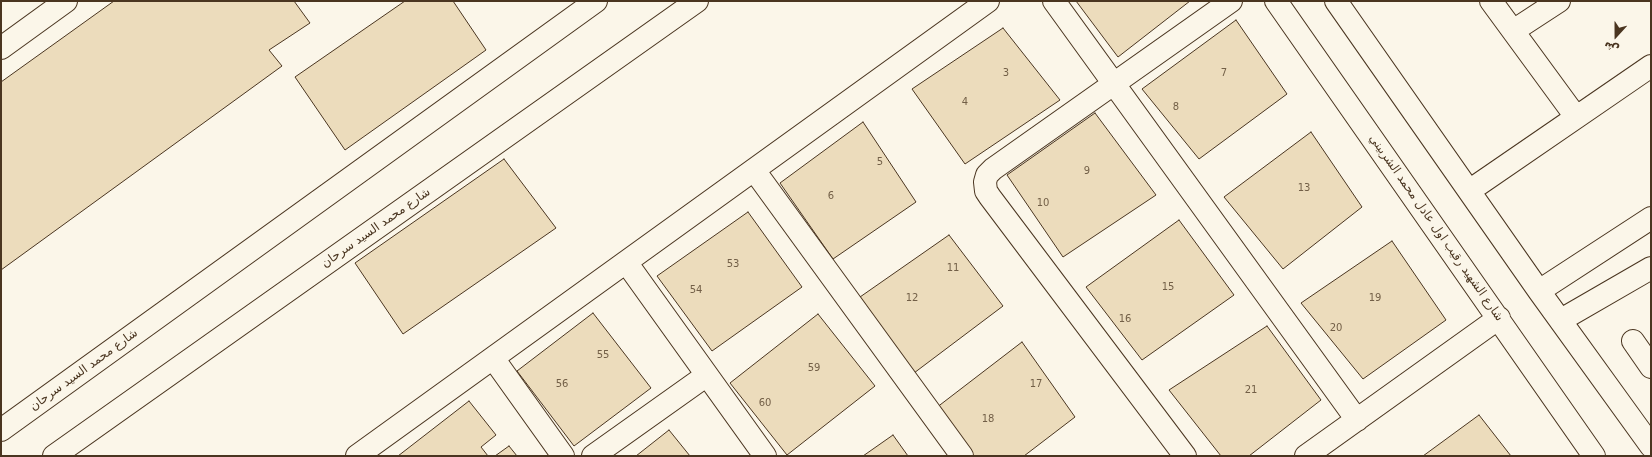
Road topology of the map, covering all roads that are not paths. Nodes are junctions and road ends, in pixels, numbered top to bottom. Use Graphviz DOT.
graph roads {
  1 [pos="66,1"];
  2 [pos="596,1"];
  3 [pos="988,1"];
  4 [pos="1054,1"];
  5 [pos="1230,1"];
  6 [pos="1276,1"];
  7 [pos="1336,1"];
  8 [pos="1491,1"];
  9 [pos="1558,1"];
  10 [pos="693,2"];
  11 [pos="1513,31"];
  12 [pos="1,48"];
  13 [pos="1651,66"];
  14 [pos="1113,84"];
  15 [pos="1576,117"];
  16 [pos="754,170"];
  17 [pos="1469,191"];
  18 [pos="1651,218"];
  19 [pos="626,262"];
  20 [pos="1651,268"];
  21 [pos="1539,290"];
  22 [pos="1499,318"];
  23 [pos="1561,320"];
  24 [pos="1633,340"];
  25 [pos="493,358"];
  26 [pos="1651,367"];
  27 [pos="707,375"];
  28 [pos="1357,420"];
  29 [pos="1,430"];
  30 [pos="1651,446"];
  31 [pos="1591,455"];
  32 [pos="54,456"];
  33 [pos="357,456"];
  34 [pos="563,456"];
  35 [pos="593,456"];
  36 [pos="765,456"];
  37 [pos="962,456"];
  38 [pos="1185,456"];
  39 [pos="1306,456"];
  1 -- 12 [label="street"];
  2 -- 29 [label="street, شارع محمد السيد سرحان"];
  3 -- 16 [label="street"];
  4 -- 14 [label="street"];
  5 -- 14 [label="street"];
  6 -- 22 [label="street, شارع الشهيد رقيب اول عادل محمد الشربيني"];
  7 -- 17 [label="street"];
  8 -- 11 [label="street"];
  9 -- 11 [label="street"];
  10 -- 32 [label="street, شارع محمد السيد سرحان"];
  11 -- 15 [label="street"];
  13 -- 15 [label="street"];
  14 -- 28 [label="street"];
  14 -- 38 [label="street"];
  15 -- 17 [label="street"];
  16 -- 19 [label="street"];
  16 -- 37 [label="street"];
  17 -- 21 [label="street"];
  18 -- 21 [label="street"];
  19 -- 25 [label="street"];
  19 -- 27 [label="street"];
  20 -- 23 [label="street"];
  21 -- 23 [label="street"];
  22 -- 28 [label="street"];
  22 -- 31 [label="street, شارع الشهيد رقيب اول عادل محمد الشربيني"];
  23 -- 30 [label="street"];
  24 -- 26 [label="street"];
  25 -- 33 [label="street"];
  25 -- 34 [label="street"];
  27 -- 35 [label="street"];
  27 -- 36 [label="street"];
  28 -- 39 [label="street"];
}
